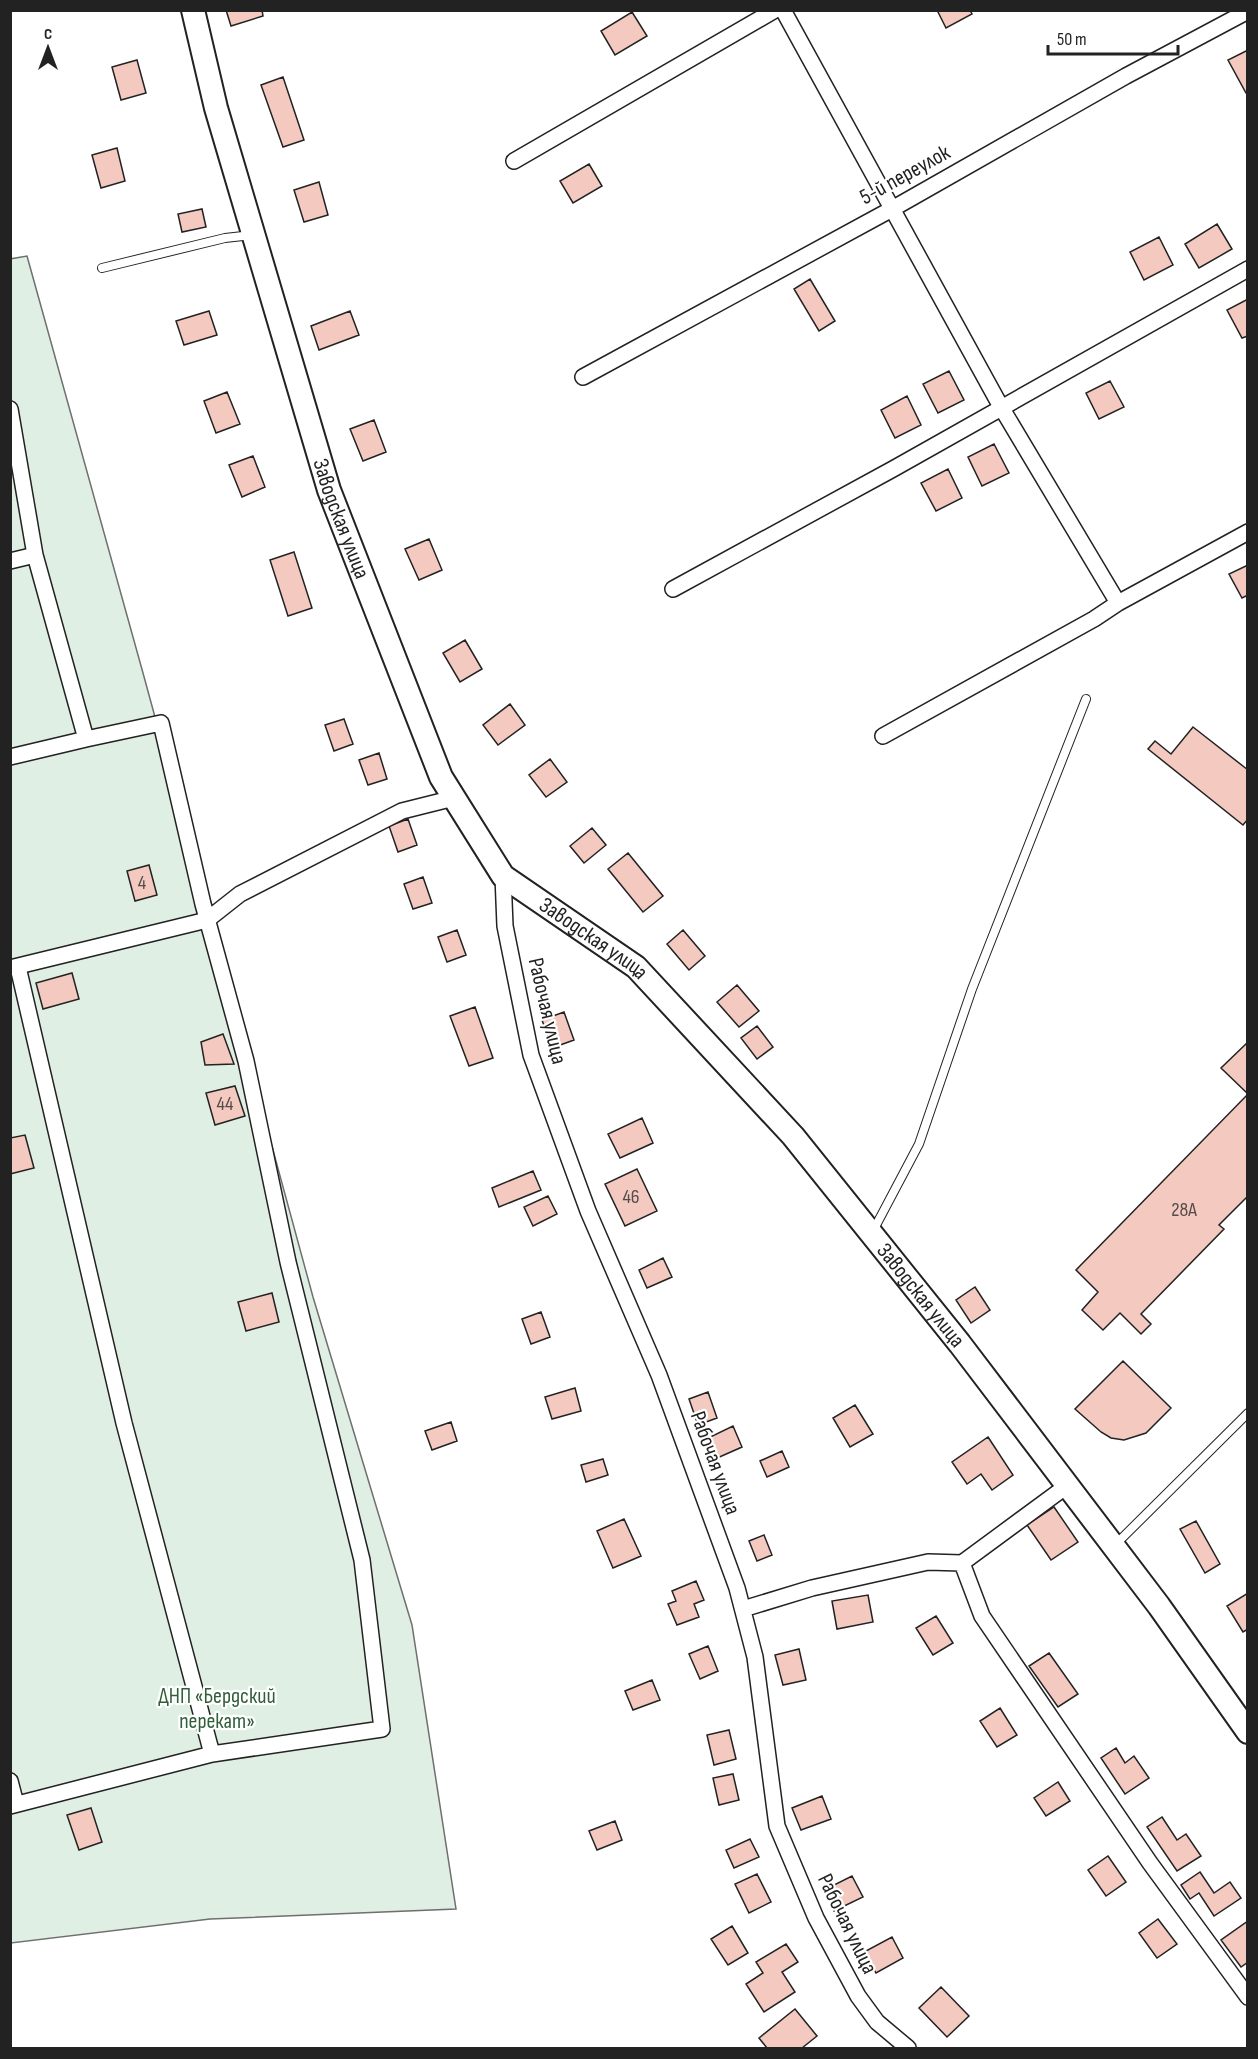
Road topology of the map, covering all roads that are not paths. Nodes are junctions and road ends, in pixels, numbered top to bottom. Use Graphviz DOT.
graph roads {
  1 [pos="193,10"];
  2 [pos="775,10"];
  3 [pos="783,10"];
  4 [pos="1248,10"];
  5 [pos="514,161"];
  6 [pos="892,209"];
  7 [pos="254,235"];
  8 [pos="102,268"];
  9 [pos="1248,269"];
  10 [pos="583,377"];
  11 [pos="1001,407"];
  12 [pos="10,409"];
  13 [pos="1248,532"];
  14 [pos="34,555"];
  15 [pos="10,561"];
  16 [pos="673,589"];
  17 [pos="1118,603"];
  18 [pos="1086,699"];
  19 [pos="883,736"];
  20 [pos="86,739"];
  21 [pos="10,757"];
  22 [pos="454,798"];
  23 [pos="503,876"];
  24 [pos="207,920"];
  25 [pos="14,967"];
  26 [pos="872,1234"];
  27 [pos="1248,1413"];
  28 [pos="1068,1485"];
  29 [pos="1114,1546"];
  30 [pos="962,1563"];
  31 [pos="743,1609"];
  32 [pos="1248,1732"];
  33 [pos="212,1754"];
  34 [pos="10,1781"];
  35 [pos="13,1805"];
  36 [pos="1248,1996"];
  37 [pos="909,2049"];
  1 -- 7 [label="street, Заводская улица"];
  2 -- 5 [label="street"];
  3 -- 6 [label="street"];
  4 -- 6 [label="street, 5-й переулок"];
  6 -- 10 [label="street, 5-й переулок"];
  6 -- 11 [label="street"];
  7 -- 8 [label="lane"];
  7 -- 22 [label="street, Заводская улица"];
  9 -- 11 [label="street"];
  11 -- 16 [label="street"];
  11 -- 17 [label="street"];
  12 -- 14 [label="street"];
  13 -- 17 [label="street"];
  14 -- 15 [label="street"];
  14 -- 20 [label="street"];
  17 -- 19 [label="street"];
  18 -- 26 [label="lane"];
  20 -- 21 [label="street"];
  20 -- 24 [label="street"];
  22 -- 23 [label="street, Заводская улица"];
  22 -- 24 [label="street"];
  23 -- 26 [label="street, Заводская улица"];
  23 -- 31 [label="street, Рабочая улица"];
  24 -- 25 [label="street"];
  24 -- 33 [label="street"];
  25 -- 33 [label="street"];
  26 -- 28 [label="street, Заводская улица"];
  27 -- 29 [label="lane"];
  28 -- 29 [label="street, Заводская улица"];
  28 -- 30 [label="street"];
  29 -- 32 [label="street, Заводская улица"];
  30 -- 31 [label="street"];
  30 -- 36 [label="street"];
  31 -- 37 [label="street, Рабочая улица"];
  33 -- 35 [label="street"];
  34 -- 35 [label="street"];
}
